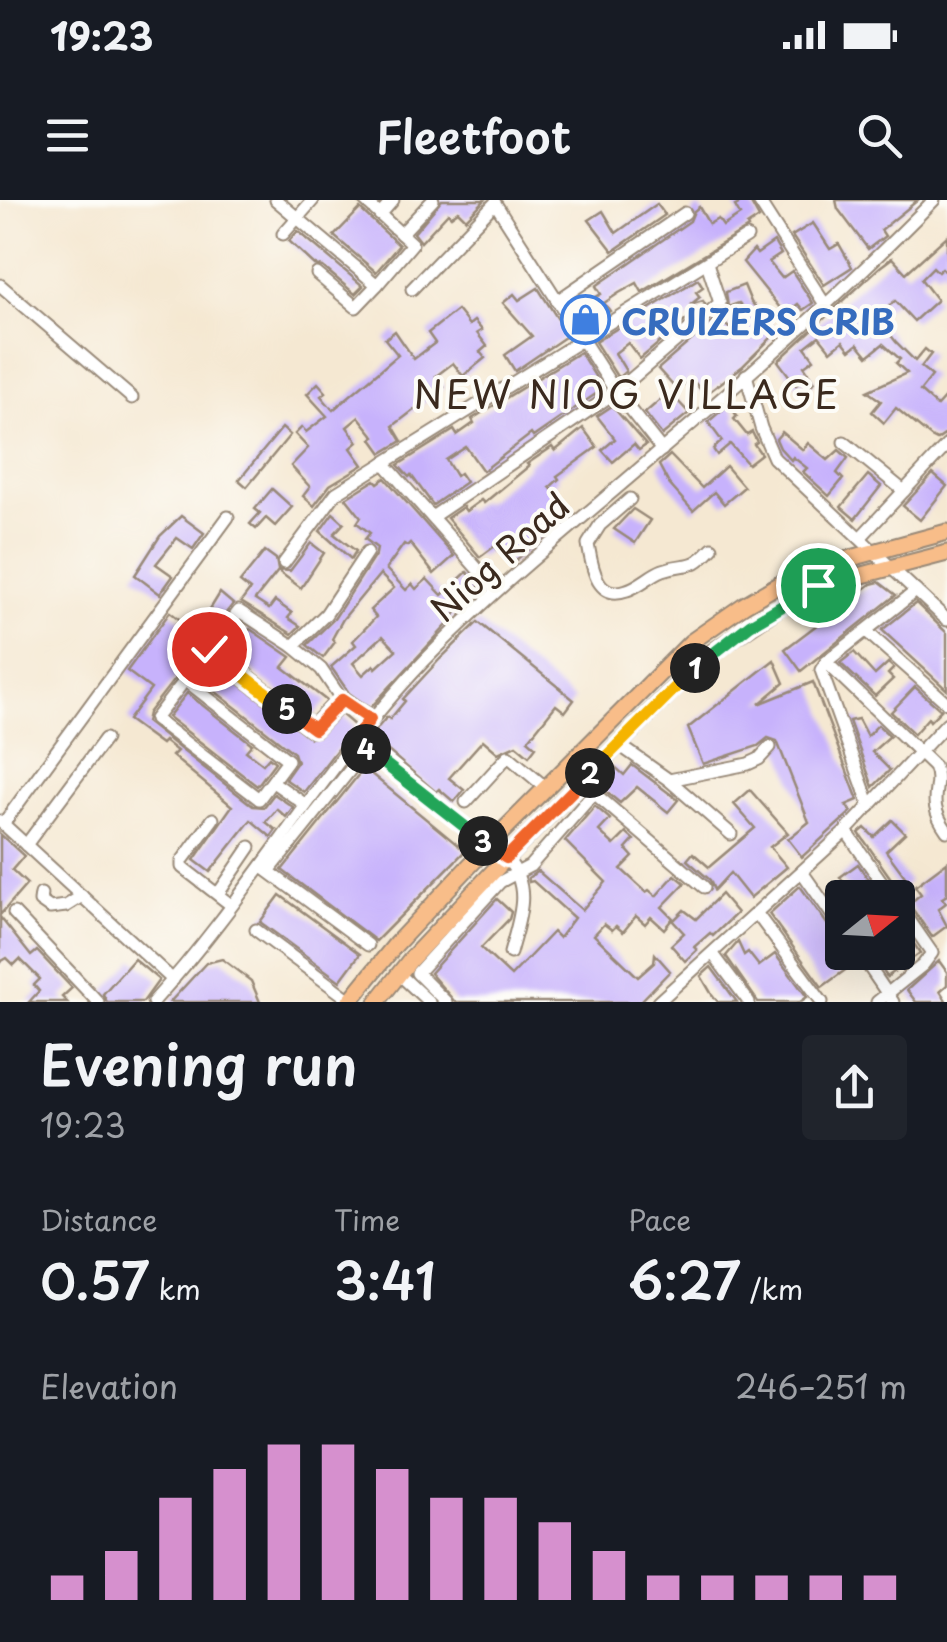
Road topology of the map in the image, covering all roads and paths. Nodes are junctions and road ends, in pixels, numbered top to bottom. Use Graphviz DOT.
graph roads {
  1 [pos="276,200"];
  2 [pos="313,200"];
  3 [pos="364,200"];
  4 [pos="393,200"];
  5 [pos="433,200"];
  6 [pos="758,200"];
  7 [pos="934,200"];
  8 [pos="685,213"];
  9 [pos="380,214"];
  10 [pos="296,219"];
  11 [pos="283,234"];
  12 [pos="401,234"];
  13 [pos="747,236"];
  14 [pos="708,263"];
  15 [pos="318,274"];
  16 [pos="0,285"];
  17 [pos="376,285"];
  18 [pos="412,288"];
  19 [pos="558,301"];
  20 [pos="824,303"];
  21 [pos="583,340"];
  22 [pos="746,375"];
  23 [pos="616,392"];
  24 [pos="132,398"];
  25 [pos="844,442"];
  26 [pos="947,445"];
  27 [pos="662,450"];
  28 [pos="384,463"];
  29 [pos="904,491"];
  30 [pos="630,500"];
  31 [pos="432,517"];
  32 [pos="228,518"];
  33 [pos="947,532"];
  34 [pos="860,538"];
  35 [pos="712,548"];
  36 [pos="368,552"];
  37 [pos="876,552"];
  38 [pos="947,552"];
  39 [pos="284,563"];
  40 [pos="892,568"];
  41 [pos="496,590"];
  42 [pos="916,591"];
  43 [pos="947,620"];
  44 [pos="866,631"];
  45 [pos="293,646"];
  46 [pos="209,649"];
  47 [pos="826,662"];
  48 [pos="186,680"];
  49 [pos="342,700"];
  50 [pos="947,703"];
  51 [pos="370,719"];
  52 [pos="947,723"];
  53 [pos="105,739"];
  54 [pos="354,740"];
  55 [pos="618,744"];
  56 [pos="770,748"];
  57 [pos="366,750"];
  58 [pos="920,752"];
  59 [pos="669,780"];
  60 [pos="273,782"];
  61 [pos="545,787"];
  62 [pos="466,802"];
  63 [pos="306,805"];
  64 [pos="870,806"];
  65 [pos="213,820"];
  66 [pos="1,823"];
  67 [pos="846,831"];
  68 [pos="947,831"];
  69 [pos="731,834"];
  70 [pos="26,845"];
  71 [pos="489,845"];
  72 [pos="250,847"];
  73 [pos="506,858"];
  74 [pos="265,868"];
  75 [pos="802,872"];
  76 [pos="520,873"];
  77 [pos="880,880"];
  78 [pos="704,888"];
  79 [pos="41,894"];
  80 [pos="218,894"];
  81 [pos="82,896"];
  82 [pos="232,905"];
  83 [pos="825,905"];
  84 [pos="14,913"];
  85 [pos="757,914"];
  86 [pos="915,928"];
  87 [pos="256,930"];
  88 [pos="368,944"];
  89 [pos="510,953"];
  90 [pos="713,954"];
  91 [pos="869,970"];
  92 [pos="399,974"];
  93 [pos="173,980"];
  94 [pos="674,988"];
  95 [pos="886,999"];
  96 [pos="350,1001"];
  97 [pos="98,1002"];
  98 [pos="154,1002"];
  99 [pos="378,1002"];
  100 [pos="430,1002"];
  101 [pos="446,1002"];
  102 [pos="658,1002"];
  103 [pos="684,1002"];
  104 [pos="749,1002"];
  105 [pos="822,1002"];
  1 -- 10 [label="street"];
  2 -- 10 [label="street"];
  3 -- 9 [label="street"];
  4 -- 9 [label="street"];
  5 -- 12 [label="street"];
  6 -- 20 [label="street"];
  7 -- 20 [label="street, Niog Road"];
  8 -- 19 [label="street"];
  9 -- 12 [label="street"];
  10 -- 11 [label="street"];
  10 -- 17 [label="street"];
  12 -- 17 [label="street"];
  13 -- 14 [label="street"];
  14 -- 21 [label="street"];
  14 -- 23 [label="street"];
  15 -- 17 [label="street"];
  16 -- 24 [label="street"];
  18 -- 19 [label="street"];
  19 -- 21 [label="street"];
  20 -- 22 [label="street, Niog Road"];
  21 -- 23 [label="street"];
  21 -- 28 [label="street"];
  22 -- 27 [label="street, Niog Road"];
  22 -- 34 [label="street"];
  23 -- 27 [label="street"];
  23 -- 31 [label="street"];
  25 -- 29 [label="street"];
  26 -- 29 [label="street"];
  27 -- 41 [label="street, Niog Road"];
  28 -- 31 [label="street"];
  28 -- 39 [label="street"];
  29 -- 34 [label="street"];
  30 -- 35 [label="street"];
  31 -- 41 [label="street"];
  32 -- 66 [label="street"];
  33 -- 37 [label="main road"];
  34 -- 37 [label="street"];
  36 -- 45 [label="street"];
  37 -- 40 [label="street"];
  37 -- 61 [label="main road"];
  38 -- 40 [label="main road"];
  40 -- 42 [label="street"];
  40 -- 55 [label="main road"];
  41 -- 51 [label="street, Niog Road"];
  42 -- 43 [label="street"];
  42 -- 44 [label="street"];
  44 -- 47 [label="street"];
  44 -- 50 [label="street"];
  45 -- 46 [label="street"];
  45 -- 49 [label="street"];
  46 -- 48 [label="street"];
  46 -- 49 [label="street"];
  47 -- 58 [label="street"];
  47 -- 64 [label="street"];
  48 -- 60 [label="street"];
  48 -- 60 [label="street"];
  49 -- 51 [label="street"];
  51 -- 54 [label="street, Niog Road"];
  52 -- 58 [label="street"];
  53 -- 70 [label="street"];
  54 -- 57 [label="street"];
  54 -- 63 [label="street, Niog Road"];
  55 -- 59 [label="street"];
  55 -- 73 [label="main road"];
  56 -- 59 [label="street"];
  57 -- 71 [label="street"];
  57 -- 74 [label="street"];
  58 -- 64 [label="street"];
  58 -- 68 [label="street"];
  59 -- 69 [label="street"];
  60 -- 63 [label="street"];
  61 -- 62 [label="street"];
  61 -- 71 [label="main road"];
  63 -- 74 [label="street, Niog Road"];
  64 -- 67 [label="street"];
  65 -- 80 [label="street"];
  66 -- 70 [label="street"];
  67 -- 75 [label="street"];
  67 -- 77 [label="street"];
  70 -- 81 [label="street"];
  71 -- 73 [label="main road"];
  71 -- 96 [label="main road"];
  72 -- 80 [label="street"];
  73 -- 76 [label="street"];
  73 -- 92 [label="main road"];
  74 -- 82 [label="street, Niog Road"];
  74 -- 88 [label="street"];
  75 -- 83 [label="street"];
  75 -- 85 [label="street"];
  76 -- 78 [label="street"];
  76 -- 89 [label="street"];
  76 -- 101 [label="street"];
  79 -- 81 [label="street"];
  80 -- 82 [label="street"];
  81 -- 93 [label="street"];
  82 -- 93 [label="street, Niog Road"];
  84 -- 97 [label="street"];
  85 -- 90 [label="street"];
  85 -- 105 [label="street"];
  86 -- 95 [label="street"];
  87 -- 96 [label="street"];
  90 -- 94 [label="street"];
  90 -- 104 [label="street"];
  91 -- 95 [label="street"];
  92 -- 99 [label="main road"];
  92 -- 100 [label="street"];
  93 -- 98 [label="street, Niog Road"];
  94 -- 102 [label="street"];
  94 -- 103 [label="street"];
}
